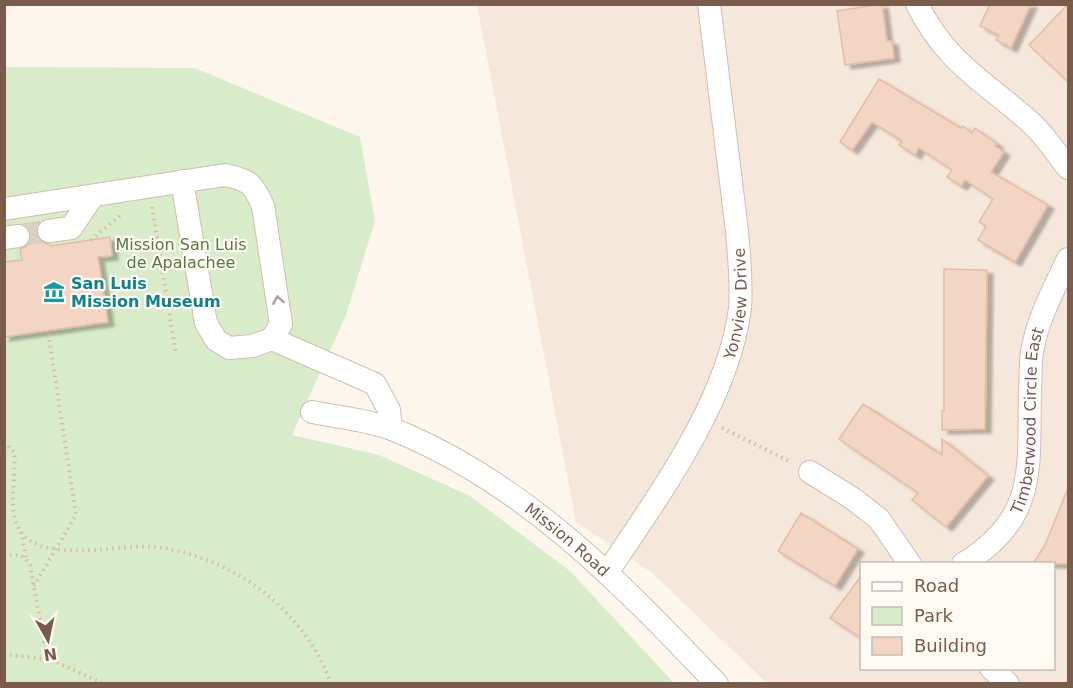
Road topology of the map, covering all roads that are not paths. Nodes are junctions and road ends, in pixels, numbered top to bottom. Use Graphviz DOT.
graph roads {
  1 [pos="709,4"];
  2 [pos="917,4"];
  3 [pos="1068,168"];
  4 [pos="182,182"];
  5 [pos="92,197"];
  6 [pos="4,209"];
  7 [pos="50,231"];
  8 [pos="1068,259"];
  9 [pos="272,339"];
  10 [pos="312,412"];
  11 [pos="391,429"];
  12 [pos="810,472"];
  13 [pos="909,562"];
  14 [pos="966,562"];
  15 [pos="607,573"];
  16 [pos="992,670"];
  17 [pos="717,684"];
  18 [pos="1008,684"];
  1 -- 15 [label="street, Yonview Drive"];
  2 -- 3 [label="street"];
  4 -- 5 [label="street"];
  4 -- 9 [label="street"];
  9 -- 4 [label="street, one-way"];
  5 -- 6 [label="street"];
  5 -- 7 [label="street"];
  8 -- 14 [label="street, Timberwood Circle East"];
  9 -- 11 [label="street"];
  10 -- 11 [label="street, Mission Road"];
  11 -- 15 [label="street, Mission Road"];
  12 -- 13 [label="street"];
  15 -- 17 [label="street, Mission Road"];
  16 -- 18 [label="street"];
}
